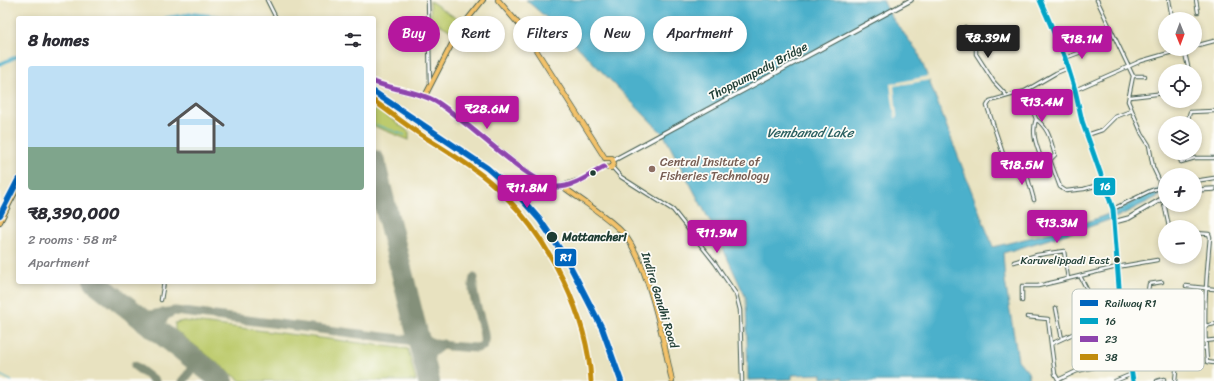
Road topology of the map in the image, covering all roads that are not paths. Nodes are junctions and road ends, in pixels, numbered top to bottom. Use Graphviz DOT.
graph roads {
  1 [pos="267,0"];
  2 [pos="428,0"];
  3 [pos="484,0"];
  4 [pos="498,0"];
  5 [pos="911,0"];
  6 [pos="1040,0"];
  7 [pos="1097,0"];
  8 [pos="1169,0"];
  9 [pos="1196,0"];
  10 [pos="1171,12"];
  11 [pos="1198,12"];
  12 [pos="275,16"];
  13 [pos="965,27"];
  14 [pos="1090,32"];
  15 [pos="1214,41"];
  16 [pos="1058,44"];
  17 [pos="1202,44"];
  18 [pos="1095,47"];
  19 [pos="1161,56"];
  20 [pos="1064,58"];
  21 [pos="1128,66"];
  22 [pos="1068,68"];
  23 [pos="1133,76"];
  24 [pos="1144,76"];
  25 [pos="376,83"];
  26 [pos="430,84"];
  27 [pos="1075,90"];
  28 [pos="1025,91"];
  29 [pos="1158,94"];
  30 [pos="425,96"];
  31 [pos="1007,96"];
  32 [pos="1130,97"];
  33 [pos="376,102"];
  34 [pos="1131,111"];
  35 [pos="1214,111"];
  36 [pos="1189,116"];
  37 [pos="1036,119"];
  38 [pos="1087,135"];
  39 [pos="605,158"];
  40 [pos="1202,158"];
  41 [pos="1214,158"];
  42 [pos="614,160"];
  43 [pos="1050,160"];
  44 [pos="1042,161"];
  45 [pos="604,166"];
  46 [pos="612,167"];
  47 [pos="1025,168"];
  48 [pos="1158,178"];
  49 [pos="1214,178"];
  50 [pos="1202,180"];
  51 [pos="1105,182"];
  52 [pos="562,186"];
  53 [pos="1158,188"];
  54 [pos="1214,188"];
  55 [pos="1202,189"];
  56 [pos="16,191"];
  57 [pos="1034,200"];
  58 [pos="1158,201"];
  59 [pos="1113,209"];
  60 [pos="1114,220"];
  61 [pos="0,222"];
  62 [pos="1202,234"];
  63 [pos="1157,260"];
  64 [pos="1014,262"];
  65 [pos="1116,268"];
  66 [pos="1081,278"];
  67 [pos="1068,279"];
  68 [pos="1162,282"];
  69 [pos="164,284"];
  70 [pos="1186,286"];
  71 [pos="1205,288"];
  72 [pos="1087,289"];
  73 [pos="1118,289"];
  74 [pos="1148,289"];
  75 [pos="1214,289"];
  76 [pos="161,300"];
  77 [pos="1022,301"];
  78 [pos="1056,308"];
  79 [pos="1027,317"];
  80 [pos="1214,324"];
  81 [pos="1205,326"];
  82 [pos="1072,334"];
  83 [pos="1062,339"];
  84 [pos="1205,340"];
  85 [pos="1214,340"];
  86 [pos="1051,344"];
  87 [pos="1205,348"];
  88 [pos="1214,363"];
  89 [pos="1078,371"];
  90 [pos="1132,371"];
  91 [pos="1176,371"];
  92 [pos="1132,374"];
  93 [pos="1164,379"];
  94 [pos="1058,380"];
  95 [pos="591,381"];
  96 [pos="672,381"];
  97 [pos="742,381"];
  98 [pos="1115,381"];
  99 [pos="1133,381"];
  100 [pos="1157,381"];
  101 [pos="1175,381"];
  1 -- 12 [label="street"];
  2 -- 26 [label="street"];
  3 -- 26 [label="main road"];
  4 -- 39 [label="highway"];
  5 -- 42 [label="street, Thoppumpady Bridge"];
  6 -- 16 [label="main road"];
  7 -- 21 [label="street"];
  8 -- 10 [label="street"];
  9 -- 11 [label="street"];
  13 -- 31 [label="street"];
  14 -- 16 [label="street"];
  15 -- 17 [label="street"];
  16 -- 20 [label="main road"];
  18 -- 20 [label="street"];
  19 -- 21 [label="street"];
  20 -- 22 [label="main road"];
  21 -- 23 [label="street"];
  21 -- 27 [label="street"];
  22 -- 27 [label="main road"];
  22 -- 28 [label="street"];
  23 -- 24 [label="street"];
  23 -- 32 [label="street"];
  25 -- 30 [label="main road"];
  26 -- 30 [label="main road"];
  27 -- 38 [label="main road"];
  28 -- 31 [label="street"];
  28 -- 37 [label="street"];
  29 -- 32 [label="street"];
  30 -- 52 [label="street"];
  31 -- 47 [label="street"];
  32 -- 34 [label="street"];
  33 -- 95 [label="street"];
  34 -- 38 [label="street"];
  34 -- 48 [label="street"];
  35 -- 36 [label="street"];
  37 -- 43 [label="street"];
  37 -- 44 [label="street"];
  38 -- 51 [label="main road"];
  39 -- 42 [label="highway"];
  39 -- 45 [label="highway"];
  40 -- 41 [label="street"];
  42 -- 46 [label="highway"];
  43 -- 44 [label="street"];
  43 -- 51 [label="street"];
  44 -- 47 [label="street"];
  45 -- 46 [label="highway"];
  45 -- 52 [label="highway"];
  46 -- 97 [label="street"];
  47 -- 57 [label="street"];
  49 -- 50 [label="street"];
  51 -- 59 [label="main road"];
  52 -- 96 [label="highway, Indira Gandhi Road"];
  53 -- 59 [label="street"];
  54 -- 55 [label="street"];
  56 -- 61 [label="main road"];
  58 -- 60 [label="street"];
  59 -- 60 [label="main road"];
  60 -- 65 [label="main road"];
  62 -- 71 [label="street"];
  63 -- 65 [label="street"];
  64 -- 67 [label="street"];
  65 -- 66 [label="street"];
  65 -- 73 [label="main road"];
  66 -- 67 [label="street"];
  66 -- 72 [label="street"];
  67 -- 77 [label="street"];
  68 -- 74 [label="street"];
  69 -- 76 [label="street"];
  70 -- 71 [label="street"];
  71 -- 75 [label="street"];
  71 -- 81 [label="street"];
  78 -- 83 [label="street"];
  79 -- 86 [label="street"];
  80 -- 81 [label="street"];
  81 -- 84 [label="street"];
  82 -- 83 [label="street"];
  83 -- 86 [label="street"];
  84 -- 85 [label="street"];
  84 -- 87 [label="street"];
  86 -- 94 [label="street"];
  87 -- 88 [label="street"];
  89 -- 94 [label="street"];
  90 -- 92 [label="main road"];
  91 -- 101 [label="street"];
  92 -- 98 [label="street"];
  92 -- 99 [label="main road"];
  93 -- 100 [label="street"];
}
